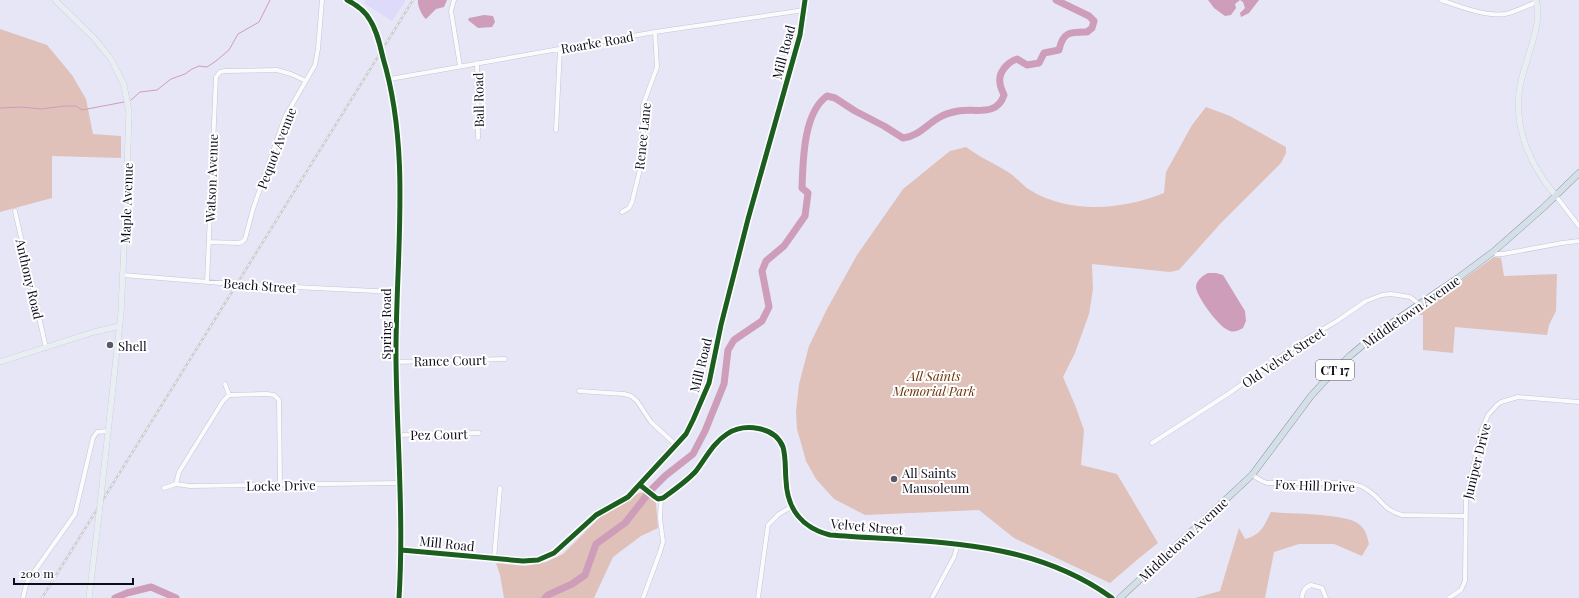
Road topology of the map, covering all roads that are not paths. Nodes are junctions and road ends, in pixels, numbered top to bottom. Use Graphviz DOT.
graph roads {
  1 [pos="55,0"];
  2 [pos="322,0"];
  3 [pos="347,0"];
  4 [pos="454,0"];
  5 [pos="805,0"];
  6 [pos="1441,0"];
  7 [pos="1536,1"];
  8 [pos="804,10"];
  9 [pos="655,32"];
  10 [pos="560,49"];
  11 [pos="477,63"];
  12 [pos="460,66"];
  13 [pos="390,79"];
  14 [pos="306,81"];
  15 [pos="556,130"];
  16 [pos="478,138"];
  17 [pos="1579,173"];
  18 [pos="1556,196"];
  19 [pos="15,211"];
  20 [pos="622,212"];
  21 [pos="1579,226"];
  22 [pos="1579,241"];
  23 [pos="209,242"];
  24 [pos="1493,252"];
  25 [pos="123,275"];
  26 [pos="207,282"];
  27 [pos="396,292"];
  28 [pos="1419,304"];
  29 [pos="120,326"];
  30 [pos="46,348"];
  31 [pos="505,359"];
  32 [pos="0,360"];
  33 [pos="396,362"];
  34 [pos="225,384"];
  35 [pos="579,391"];
  36 [pos="229,395"];
  37 [pos="1579,402"];
  38 [pos="108,431"];
  39 [pos="479,433"];
  40 [pos="398,435"];
  41 [pos="1152,443"];
  42 [pos="676,445"];
  43 [pos="1252,475"];
  44 [pos="400,483"];
  45 [pos="176,484"];
  46 [pos="280,485"];
  47 [pos="640,485"];
  48 [pos="164,488"];
  49 [pos="500,488"];
  50 [pos="661,499"];
  51 [pos="791,507"];
  52 [pos="1465,516"];
  53 [pos="958,544"];
  54 [pos="402,550"];
  55 [pos="494,559"];
  56 [pos="23,598"];
  57 [pos="89,598"];
  58 [pos="399,598"];
  59 [pos="643,598"];
  60 [pos="758,598"];
  61 [pos="932,598"];
  62 [pos="1112,598"];
  63 [pos="1120,598"];
  64 [pos="1302,598"];
  65 [pos="1326,598"];
  66 [pos="1449,598"];
  1 -- 25 [label="street, Maple Avenue"];
  2 -- 14 [label="street, Pequot Avenue"];
  3 -- 13 [label="street, Spring Road"];
  4 -- 12 [label="street"];
  5 -- 8 [label="street, Mill Road"];
  6 -- 7 [label="street"];
  7 -- 18 [label="street"];
  8 -- 9 [label="street, Roarke Road"];
  8 -- 42 [label="street, Mill Road"];
  9 -- 10 [label="street, Roarke Road"];
  9 -- 20 [label="street, Renee Lane"];
  10 -- 11 [label="street, Roarke Road"];
  10 -- 15 [label="street"];
  11 -- 12 [label="street, Roarke Road"];
  11 -- 16 [label="street, Ball Road"];
  12 -- 13 [label="street, Roarke Road"];
  13 -- 27 [label="street, Spring Road"];
  14 -- 23 [label="street, Pequot Avenue"];
  14 -- 23 [label="street, Watson Avenue"];
  17 -- 18 [label="main road, Middletown Avenue / CT 17"];
  18 -- 21 [label="street"];
  18 -- 24 [label="main road, Middletown Avenue / CT 17"];
  19 -- 30 [label="street, Anthony Road"];
  22 -- 24 [label="street"];
  23 -- 26 [label="street, Watson Avenue"];
  24 -- 28 [label="main road, Middletown Avenue / CT 17"];
  25 -- 26 [label="street, Beach Street"];
  25 -- 29 [label="street, Maple Avenue"];
  26 -- 27 [label="street, Beach Street, bridge"];
  27 -- 33 [label="street, Spring Road"];
  28 -- 41 [label="street, Old Velvet Street"];
  28 -- 43 [label="main road, Middletown Avenue / CT 17"];
  29 -- 30 [label="street"];
  29 -- 38 [label="street, Maple Avenue"];
  30 -- 32 [label="street"];
  31 -- 33 [label="street, Rance Court"];
  33 -- 40 [label="street, Spring Road"];
  34 -- 36 [label="street"];
  35 -- 42 [label="street"];
  36 -- 45 [label="street"];
  36 -- 46 [label="street"];
  37 -- 52 [label="street, Juniper Drive"];
  38 -- 56 [label="street"];
  38 -- 57 [label="street, Maple Avenue, bridge"];
  39 -- 40 [label="street, Pez Court"];
  40 -- 44 [label="street, Spring Road"];
  42 -- 47 [label="street, Mill Road"];
  43 -- 52 [label="street, Fox Hill Drive"];
  43 -- 63 [label="main road, Middletown Avenue / CT 17"];
  44 -- 46 [label="street, Locke Drive"];
  44 -- 54 [label="street, Spring Road"];
  45 -- 46 [label="street, Locke Drive"];
  45 -- 48 [label="street, Locke Drive"];
  47 -- 50 [label="street"];
  47 -- 55 [label="street, Mill Road"];
  49 -- 55 [label="street"];
  50 -- 51 [label="street, Velvet Street"];
  50 -- 59 [label="street"];
  51 -- 53 [label="street, Velvet Street"];
  51 -- 60 [label="street"];
  52 -- 66 [label="street, Juniper Drive"];
  53 -- 61 [label="street"];
  53 -- 62 [label="street, Velvet Street"];
  54 -- 55 [label="street, Mill Road"];
  54 -- 58 [label="street, Spring Road"];
  64 -- 65 [label="street"];
}
